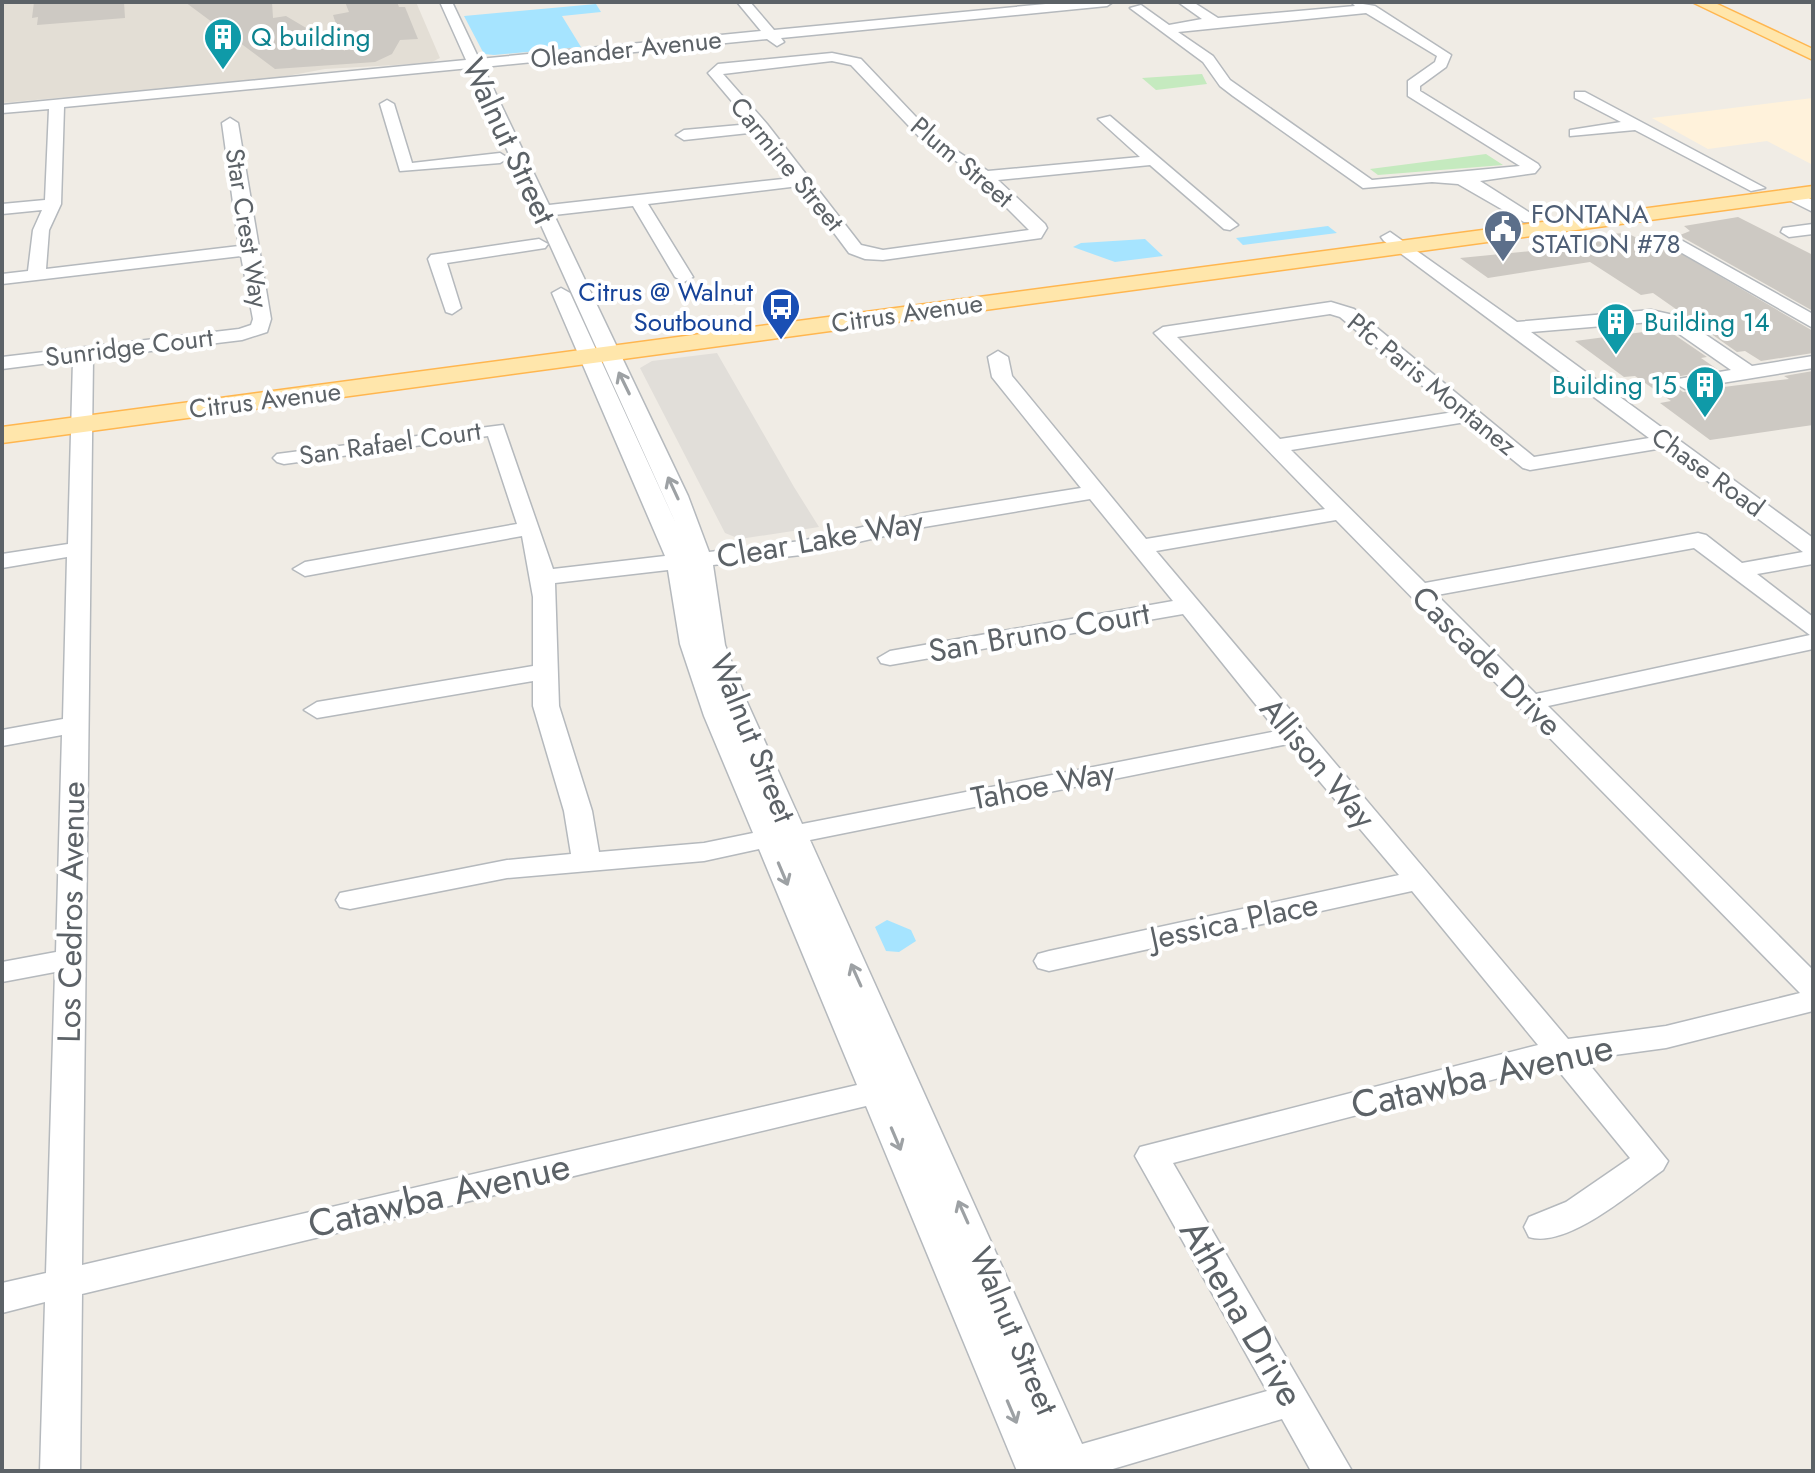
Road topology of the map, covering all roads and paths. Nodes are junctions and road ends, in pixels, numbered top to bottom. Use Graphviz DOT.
graph roads {
  1 [pos="430,2"];
  2 [pos="446,2"];
  3 [pos="743,2"];
  4 [pos="1107,2"];
  5 [pos="1700,2"];
  6 [pos="1726,2"];
  7 [pos="1184,6"];
  8 [pos="1363,6"];
  9 [pos="1136,8"];
  10 [pos="1209,22"];
  11 [pos="1166,30"];
  12 [pos="770,35"];
  13 [pos="1813,41"];
  14 [pos="1813,55"];
  15 [pos="793,60"];
  16 [pos="464,64"];
  17 [pos="1580,95"];
  18 [pos="57,104"];
  19 [pos="387,104"];
  20 [pos="2,109"];
  21 [pos="1105,119"];
  22 [pos="230,123"];
  23 [pos="1636,125"];
  24 [pos="762,127"];
  25 [pos="1575,133"];
  26 [pos="684,135"];
  27 [pos="500,158"];
  28 [pos="1155,160"];
  29 [pos="986,176"];
  30 [pos="1461,179"];
  31 [pos="804,181"];
  32 [pos="1813,181"];
  33 [pos="1757,188"];
  34 [pos="1813,192"];
  35 [pos="1791,195"];
  36 [pos="638,200"];
  37 [pos="53,204"];
  38 [pos="1813,207"];
  39 [pos="2,209"];
  40 [pos="542,211"];
  41 [pos="1523,219"];
  42 [pos="1230,225"];
  43 [pos="1813,229"];
  44 [pos="1789,232"];
  45 [pos="1396,242"];
  46 [pos="1681,245"];
  47 [pos="248,250"];
  48 [pos="865,254"];
  49 [pos="36,275"];
  50 [pos="684,277"];
  51 [pos="2,279"];
  52 [pos="555,279"];
  53 [pos="452,308"];
  54 [pos="1331,308"];
  55 [pos="1813,322"];
  56 [pos="256,330"];
  57 [pos="1520,333"];
  58 [pos="597,349"];
  59 [pos="83,353"];
  60 [pos="998,357"];
  61 [pos="1813,362"];
  62 [pos="2,363"];
  63 [pos="1748,372"];
  64 [pos="1685,383"];
  65 [pos="1471,415"];
  66 [pos="80,418"];
  67 [pos="2,422"];
  68 [pos="2,435"];
  69 [pos="1667,441"];
  70 [pos="1276,446"];
  71 [pos="284,458"];
  72 [pos="1095,492"];
  73 [pos="1343,512"];
  74 [pos="530,528"];
  75 [pos="1140,547"];
  76 [pos="1811,548"];
  77 [pos="78,549"];
  78 [pos="2,561"];
  79 [pos="691,561"];
  80 [pos="305,569"];
  81 [pos="1737,571"];
  82 [pos="544,577"];
  83 [pos="1416,592"];
  84 [pos="1187,606"];
  85 [pos="1813,629"];
  86 [pos="1813,642"];
  87 [pos="890,658"];
  88 [pos="545,672"];
  89 [pos="1527,703"];
  90 [pos="317,710"];
  91 [pos="75,725"];
  92 [pos="1294,735"];
  93 [pos="2,738"];
  94 [pos="780,837"];
  95 [pos="586,861"];
  96 [pos="1419,880"];
  97 [pos="350,900"];
  98 [pos="70,959"];
  99 [pos="1049,961"];
  100 [pos="2,972"];
  101 [pos="1813,988"];
  102 [pos="1813,1000"];
  103 [pos="1560,1051"];
  104 [pos="877,1092"];
  105 [pos="1152,1156"];
  106 [pos="1541,1227"];
  107 [pos="64,1284"];
  108 [pos="2,1298"];
  109 [pos="1292,1400"];
  110 [pos="1057,1469"];
  111 [pos="60,1471"];
  112 [pos="1332,1471"];
  1 -- 16 [label="street, Walnut Street"];
  2 -- 16 [label="street, Walnut Street"];
  3 -- 12 [label="street"];
  4 -- 12 [label="street, Oleander Avenue"];
  5 -- 14 [label="main road"];
  6 -- 13 [label="main road"];
  7 -- 10 [label="street"];
  8 -- 10 [label="street"];
  8 -- 30 [label="street"];
  9 -- 11 [label="street"];
  10 -- 11 [label="street"];
  11 -- 30 [label="street"];
  12 -- 15 [label="street"];
  12 -- 16 [label="street, Oleander Avenue"];
  15 -- 24 [label="street, Carmine Street"];
  15 -- 29 [label="street, Plum Street"];
  16 -- 18 [label="street, Oleander Avenue"];
  16 -- 27 [label="street, Walnut Street"];
  16 -- 40 [label="street, Walnut Street"];
  17 -- 23 [label="street"];
  18 -- 20 [label="street, Oleander Avenue"];
  18 -- 37 [label="street"];
  19 -- 27 [label="street"];
  21 -- 28 [label="street"];
  22 -- 47 [label="street, Star Crest Way"];
  23 -- 25 [label="street"];
  23 -- 33 [label="street"];
  24 -- 26 [label="street"];
  24 -- 31 [label="street, Carmine Street"];
  27 -- 53 [label="street, Walnut Street"];
  28 -- 29 [label="street"];
  28 -- 42 [label="street"];
  29 -- 48 [label="street, Plum Street"];
  30 -- 41 [label="street"];
  31 -- 36 [label="street"];
  31 -- 48 [label="street, Carmine Street"];
  32 -- 33 [label="main road, Citrus Avenue"];
  33 -- 41 [label="main road, Citrus Avenue"];
  34 -- 35 [label="main road, Citrus Avenue"];
  35 -- 38 [label="street"];
  35 -- 45 [label="main road, Citrus Avenue"];
  36 -- 40 [label="street"];
  36 -- 50 [label="street"];
  37 -- 39 [label="street"];
  37 -- 49 [label="street"];
  40 -- 58 [label="street, Walnut Street"];
  41 -- 45 [label="main road, Citrus Avenue"];
  43 -- 44 [label="street"];
  45 -- 57 [label="street, Chase Road"];
  45 -- 58 [label="main road, Citrus Avenue"];
  46 -- 55 [label="street"];
  47 -- 49 [label="street"];
  47 -- 56 [label="street, Star Crest Way"];
  49 -- 51 [label="street"];
  52 -- 58 [label="street, Walnut Street"];
  54 -- 65 [label="street, Pfc Paris Montanez"];
  54 -- 70 [label="street, Cascade Drive"];
  56 -- 59 [label="street, Sunridge Court"];
  57 -- 63 [label="street"];
  57 -- 69 [label="street, Chase Road"];
  58 -- 66 [label="main road, Citrus Avenue"];
  58 -- 79 [label="street, Walnut Street"];
  59 -- 62 [label="street, Sunridge Court"];
  59 -- 66 [label="street, Los Cedros Avenue"];
  60 -- 72 [label="street, Allison Way"];
  61 -- 63 [label="street"];
  63 -- 64 [label="street"];
  65 -- 69 [label="street, Pfc Paris Montanez"];
  65 -- 70 [label="street"];
  66 -- 67 [label="main road, Citrus Avenue"];
  66 -- 68 [label="main road, Citrus Avenue"];
  66 -- 77 [label="street, Los Cedros Avenue"];
  69 -- 76 [label="street, Chase Road"];
  70 -- 73 [label="street, Cascade Drive"];
  71 -- 74 [label="street, San Rafael Court"];
  72 -- 75 [label="street, Allison Way"];
  72 -- 79 [label="street, Clear Lake Way"];
  73 -- 75 [label="street"];
  73 -- 83 [label="street, Cascade Drive"];
  74 -- 80 [label="street"];
  74 -- 82 [label="street"];
  75 -- 84 [label="street, Allison Way"];
  76 -- 81 [label="street"];
  77 -- 78 [label="street"];
  77 -- 91 [label="street, Los Cedros Avenue"];
  79 -- 82 [label="street, Clear Lake Way"];
  79 -- 94 [label="street, Walnut Street"];
  81 -- 83 [label="street"];
  81 -- 85 [label="street"];
  82 -- 88 [label="street"];
  83 -- 89 [label="street, Cascade Drive"];
  84 -- 87 [label="street, San Bruno Court"];
  84 -- 92 [label="street, Allison Way"];
  86 -- 89 [label="street"];
  88 -- 90 [label="street"];
  88 -- 95 [label="street"];
  89 -- 101 [label="street, Cascade Drive"];
  91 -- 93 [label="street"];
  91 -- 98 [label="street, Los Cedros Avenue"];
  92 -- 94 [label="street, Tahoe Way"];
  92 -- 96 [label="street, Allison Way"];
  94 -- 95 [label="street, Tahoe Way"];
  94 -- 104 [label="street, Walnut Street, one-way"];
  110 -- 94 [label="street, Walnut Street, one-way"];
  95 -- 97 [label="street, Tahoe Way"];
  96 -- 99 [label="street, Jessica Place"];
  96 -- 103 [label="street, Allison Way"];
  98 -- 100 [label="street"];
  98 -- 107 [label="street, Los Cedros Avenue"];
  102 -- 103 [label="street, Catawba Avenue"];
  103 -- 105 [label="street, Catawba Avenue"];
  103 -- 106 [label="street, Allison Way"];
  104 -- 107 [label="street, Catawba Avenue"];
  104 -- 110 [label="street, Walnut Street, one-way"];
  105 -- 109 [label="street, Athena Drive"];
  107 -- 108 [label="street, Catawba Avenue"];
  107 -- 111 [label="street, Los Cedros Avenue"];
  109 -- 110 [label="street"];
  109 -- 112 [label="street, Athena Drive"];
}
